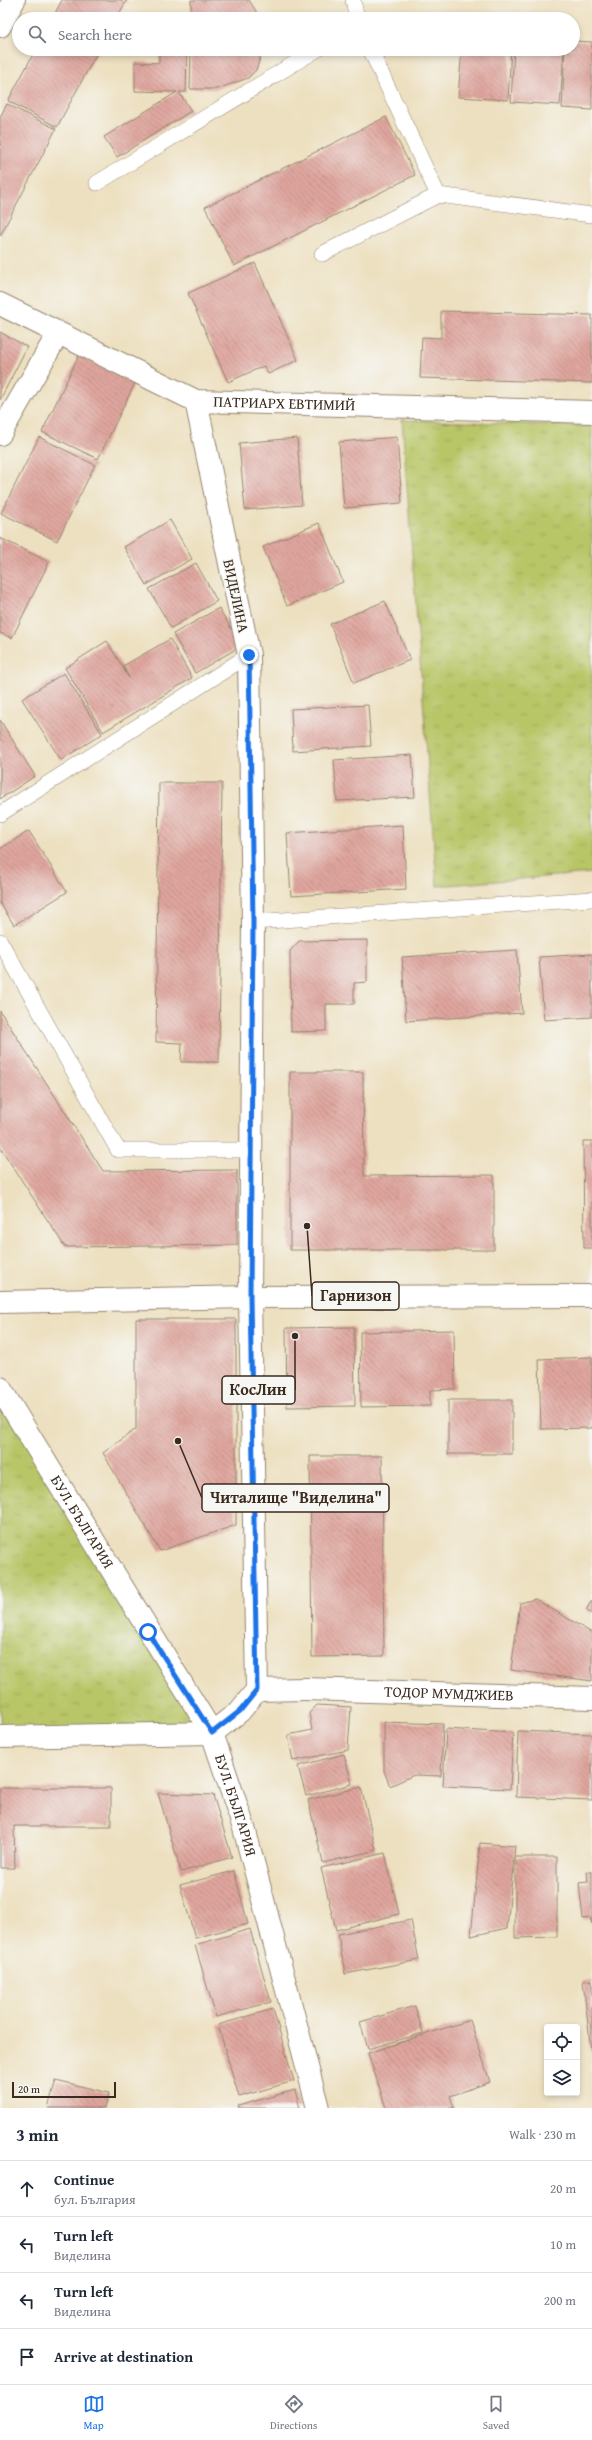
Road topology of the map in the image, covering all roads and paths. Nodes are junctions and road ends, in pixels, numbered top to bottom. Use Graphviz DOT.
graph roads {
  1 [pos="14,0"];
  2 [pos="353,0"];
  3 [pos="356,12"];
  4 [pos="0,26"];
  5 [pos="306,56"];
  6 [pos="373,56"];
  7 [pos="97,183"];
  8 [pos="438,195"];
  9 [pos="592,215"];
  10 [pos="322,254"];
  11 [pos="0,304"];
  12 [pos="58,334"];
  13 [pos="196,401"];
  14 [pos="592,412"];
  15 [pos="0,434"];
  16 [pos="249,655"];
  17 [pos="0,814"];
  18 [pos="592,899"];
  19 [pos="253,922"];
  20 [pos="0,941"];
  21 [pos="250,1150"];
  22 [pos="592,1296"];
  23 [pos="250,1297"];
  24 [pos="0,1302"];
  25 [pos="0,1388"];
  26 [pos="257,1690"];
  27 [pos="592,1698"];
  28 [pos="212,1733"];
  29 [pos="0,1737"];
  30 [pos="318,2108"];
  1 -- 4 [label="street"];
  2 -- 3 [label="lane"];
  5 -- 7 [label="lane"];
  6 -- 8 [label="lane"];
  8 -- 9 [label="lane"];
  8 -- 10 [label="lane"];
  11 -- 12 [label="street, ПАТРИАРХ ЕВТИМИЙ"];
  12 -- 13 [label="street, ПАТРИАРХ ЕВТИМИЙ"];
  12 -- 15 [label="street"];
  13 -- 14 [label="street, ПАТРИАРХ ЕВТИМИЙ"];
  13 -- 16 [label="street, ВИДЕЛИНА"];
  16 -- 17 [label="lane"];
  16 -- 19 [label="street, ВИДЕЛИНА"];
  18 -- 19 [label="lane"];
  19 -- 21 [label="street, ВИДЕЛИНА"];
  20 -- 21 [label="lane"];
  21 -- 23 [label="street, ВИДЕЛИНА"];
  22 -- 23 [label="street"];
  23 -- 24 [label="street"];
  23 -- 26 [label="street, ВИДЕЛИНА"];
  25 -- 28 [label="street, БУЛ. БЪЛГАРИЯ"];
  26 -- 27 [label="street, ТОДОР МУМДЖИЕВ"];
  26 -- 28 [label="street"];
  28 -- 29 [label="street"];
  28 -- 30 [label="street, БУЛ. БЪЛГАРИЯ"];
}
